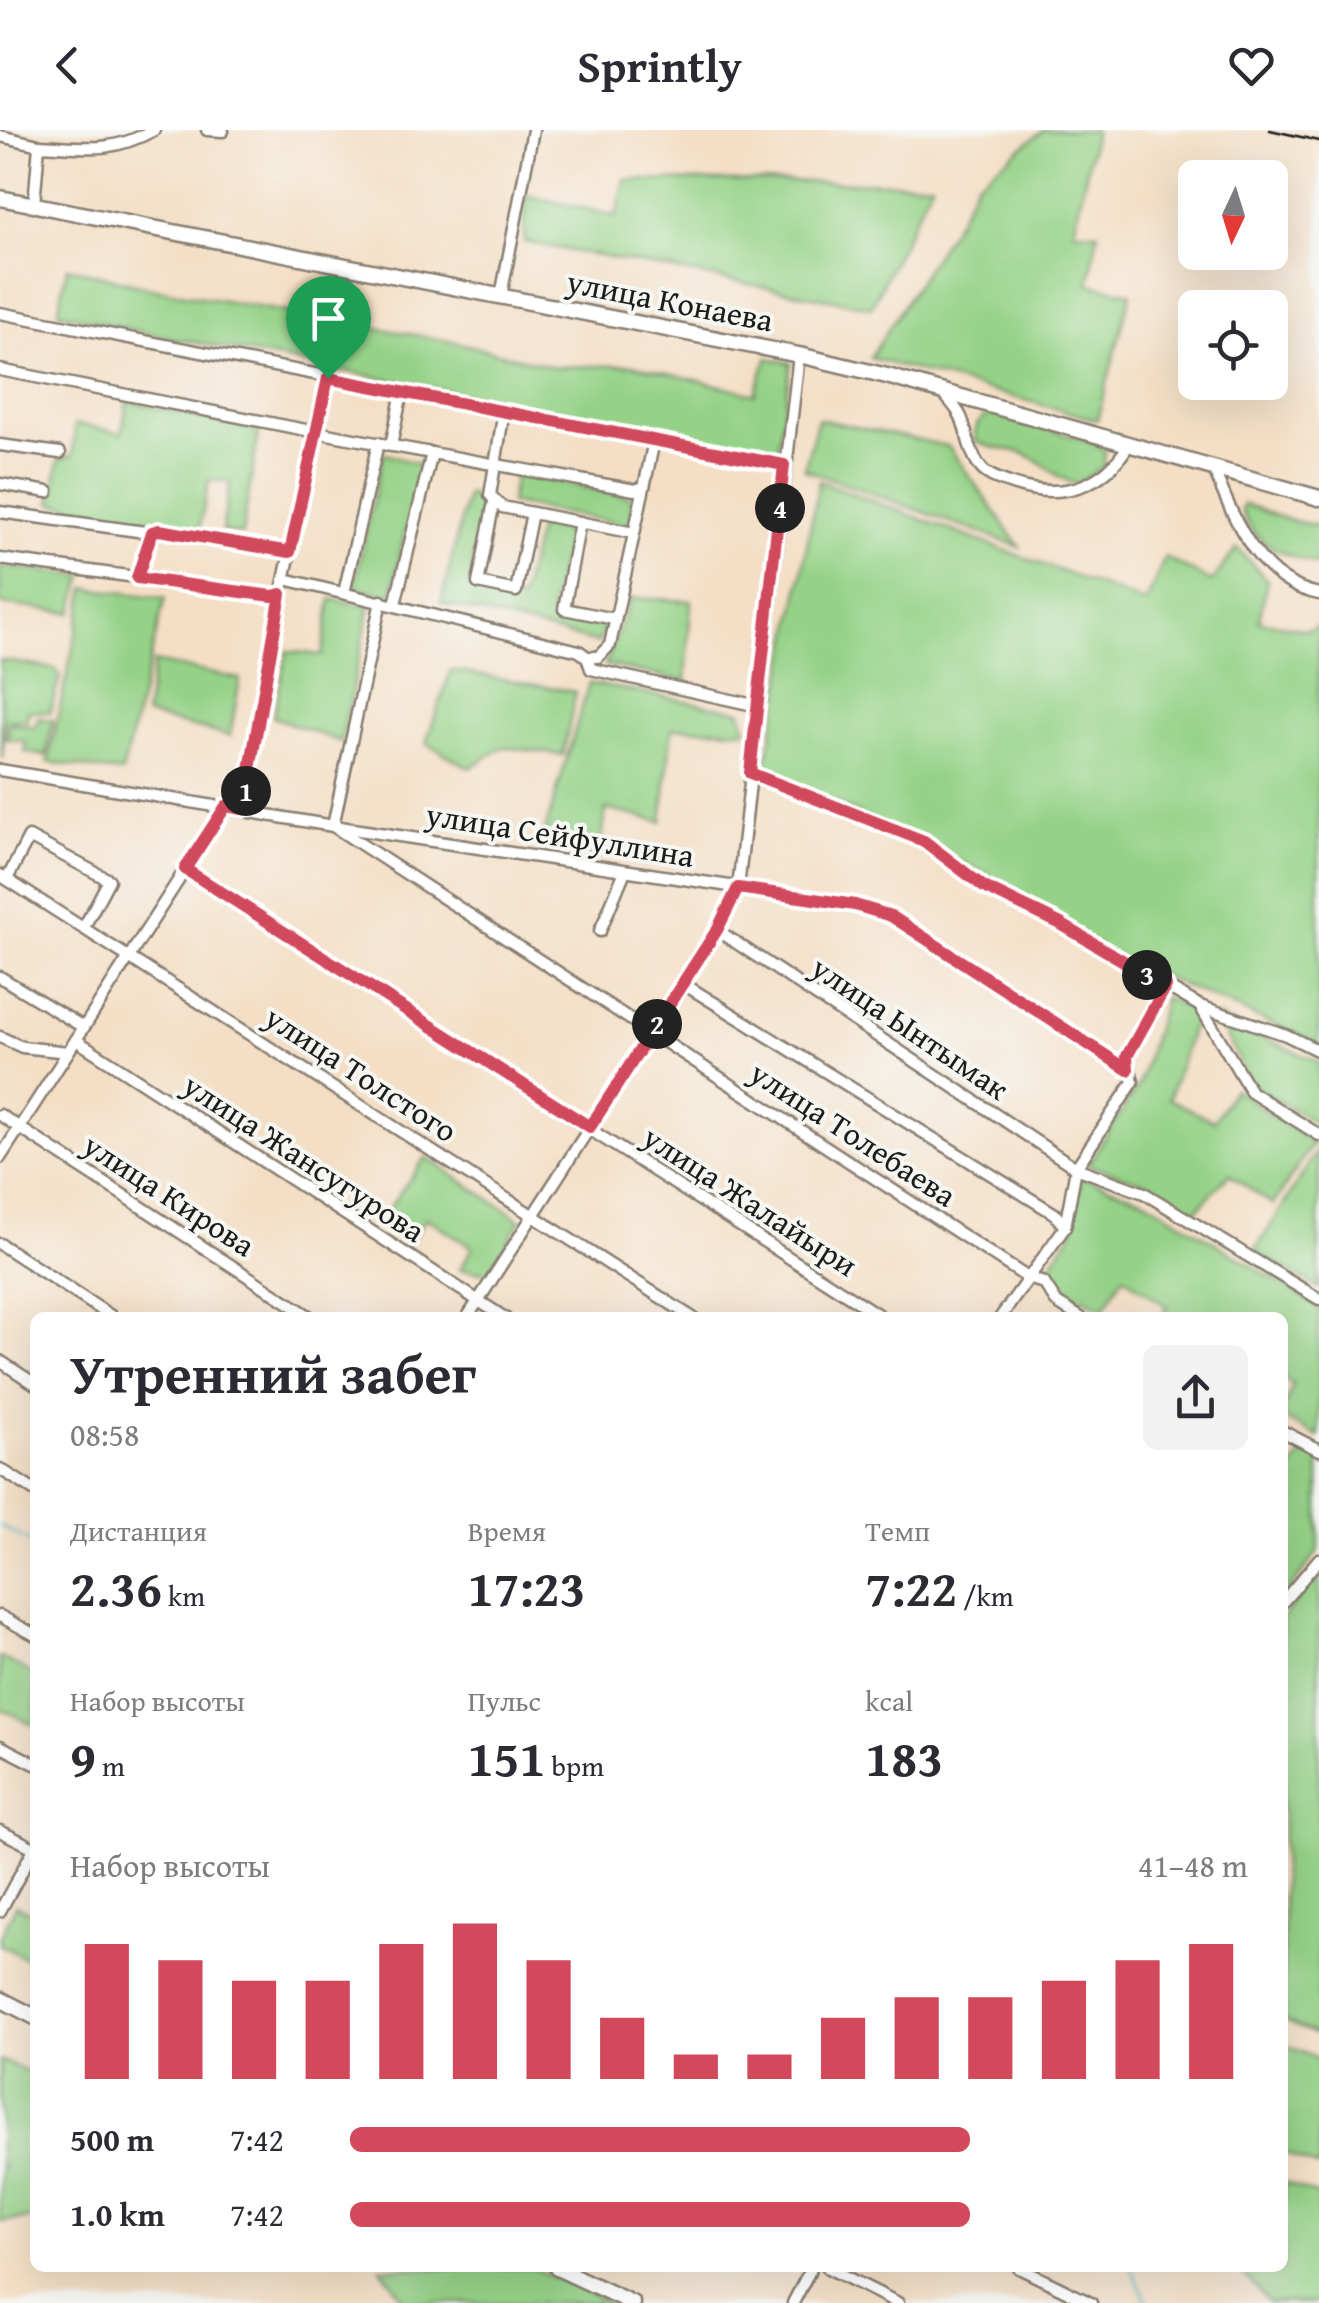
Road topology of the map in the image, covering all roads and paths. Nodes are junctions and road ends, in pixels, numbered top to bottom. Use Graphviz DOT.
graph roads {
  1 [pos="154,130"];
  2 [pos="207,130"];
  3 [pos="533,130"];
  4 [pos="223,132"];
  5 [pos="0,136"];
  6 [pos="40,145"];
  7 [pos="0,198"];
  8 [pos="34,204"];
  9 [pos="501,296"];
  10 [pos="0,313"];
  11 [pos="799,355"];
  12 [pos="0,370"];
  13 [pos="328,378"];
  14 [pos="402,392"];
  15 [pos="942,392"];
  16 [pos="504,411"];
  17 [pos="316,432"];
  18 [pos="654,441"];
  19 [pos="378,443"];
  20 [pos="1129,444"];
  21 [pos="0,445"];
  22 [pos="391,446"];
  23 [pos="60,453"];
  24 [pos="432,453"];
  25 [pos="495,464"];
  26 [pos="784,465"];
  27 [pos="1213,468"];
  28 [pos="0,484"];
  29 [pos="644,487"];
  30 [pos="48,492"];
  31 [pos="1319,498"];
  32 [pos="494,502"];
  33 [pos="0,512"];
  34 [pos="532,513"];
  35 [pos="580,522"];
  36 [pos="152,532"];
  37 [pos="634,532"];
  38 [pos="290,552"];
  39 [pos="0,559"];
  40 [pos="137,578"];
  41 [pos="285,579"];
  42 [pos="344,592"];
  43 [pos="281,594"];
  44 [pos="1319,594"];
  45 [pos="381,601"];
  46 [pos="396,604"];
  47 [pos="615,619"];
  48 [pos="587,657"];
  49 [pos="758,706"];
  50 [pos="0,770"];
  51 [pos="750,773"];
  52 [pos="226,806"];
  53 [pos="243,809"];
  54 [pos="332,826"];
  55 [pos="185,869"];
  56 [pos="625,871"];
  57 [pos="3,877"];
  58 [pos="738,888"];
  59 [pos="84,927"];
  60 [pos="717,930"];
  61 [pos="600,932"];
  62 [pos="130,955"];
  63 [pos="0,977"];
  64 [pos="682,984"];
  65 [pos="1166,986"];
  66 [pos="1200,1006"];
  67 [pos="84,1028"];
  68 [pos="651,1033"];
  69 [pos="0,1038"];
  70 [pos="76,1040"];
  71 [pos="1319,1051"];
  72 [pos="68,1052"];
  73 [pos="1128,1070"];
  74 [pos="0,1115"];
  75 [pos="590,1127"];
  76 [pos="19,1128"];
  77 [pos="1319,1135"];
  78 [pos="0,1158"];
  79 [pos="1076,1168"];
  80 [pos="534,1215"];
  81 [pos="1064,1228"];
  82 [pos="0,1244"];
  83 [pos="1028,1278"];
  84 [pos="1319,1299"];
  85 [pos="478,1301"];
  86 [pos="105,1312"];
  87 [pos="303,1312"];
  88 [pos="472,1312"];
  89 [pos="495,1312"];
  90 [pos="684,1312"];
  91 [pos="874,1312"];
  92 [pos="1004,1312"];
  93 [pos="1071,1312"];
  94 [pos="0,1361"];
  95 [pos="30,1381"];
  96 [pos="1288,1434"];
  97 [pos="1319,1450"];
  98 [pos="0,1469"];
  99 [pos="30,1489"];
  100 [pos="1319,1559"];
  101 [pos="1288,1596"];
  102 [pos="0,1616"];
  103 [pos="30,1632"];
  104 [pos="0,1746"];
  105 [pos="30,1761"];
  106 [pos="0,1830"];
  107 [pos="30,1845"];
  108 [pos="30,1866"];
  109 [pos="0,1911"];
  110 [pos="0,1999"];
  111 [pos="30,2015"];
  112 [pos="566,2272"];
  113 [pos="810,2272"];
  114 [pos="836,2272"];
  115 [pos="1027,2272"];
  116 [pos="632,2303"];
  117 [pos="793,2303"];
  118 [pos="898,2303"];
  119 [pos="1091,2303"];
  1 -- 6 [label="street"];
  2 -- 4 [label="street"];
  3 -- 9 [label="street"];
  5 -- 6 [label="street"];
  6 -- 8 [label="street"];
  7 -- 8 [label="main road, улица Конаева"];
  8 -- 9 [label="main road, улица Конаева"];
  9 -- 11 [label="main road, улица Конаева"];
  10 -- 13 [label="street"];
  11 -- 15 [label="main road, улица Конаева"];
  11 -- 26 [label="street"];
  12 -- 17 [label="street"];
  13 -- 14 [label="street"];
  13 -- 17 [label="street"];
  14 -- 16 [label="street"];
  14 -- 22 [label="street"];
  15 -- 20 [label="main road, улица Конаева"];
  15 -- 20 [label="street"];
  16 -- 18 [label="street"];
  16 -- 25 [label="street"];
  17 -- 19 [label="street"];
  17 -- 38 [label="street"];
  18 -- 26 [label="street"];
  18 -- 29 [label="street"];
  19 -- 22 [label="street"];
  19 -- 42 [label="street"];
  20 -- 27 [label="main road, улица Конаева"];
  21 -- 23 [label="street"];
  22 -- 24 [label="street"];
  24 -- 25 [label="street"];
  24 -- 46 [label="street"];
  25 -- 29 [label="street"];
  25 -- 32 [label="street"];
  26 -- 49 [label="street"];
  27 -- 31 [label="main road, улица Конаева"];
  27 -- 44 [label="street"];
  28 -- 30 [label="street"];
  29 -- 37 [label="street"];
  32 -- 34 [label="street"];
  32 -- 34 [label="street"];
  33 -- 36 [label="street"];
  34 -- 35 [label="street"];
  35 -- 37 [label="street"];
  35 -- 47 [label="street"];
  36 -- 38 [label="street"];
  36 -- 40 [label="street"];
  37 -- 47 [label="street"];
  38 -- 41 [label="street"];
  39 -- 40 [label="street"];
  40 -- 43 [label="street"];
  41 -- 42 [label="street"];
  41 -- 43 [label="street"];
  42 -- 45 [label="street"];
  43 -- 53 [label="street"];
  45 -- 46 [label="street"];
  45 -- 54 [label="street"];
  46 -- 48 [label="street"];
  47 -- 48 [label="street"];
  48 -- 49 [label="street"];
  49 -- 51 [label="street"];
  50 -- 52 [label="street, улица Сейфуллина"];
  51 -- 58 [label="street"];
  51 -- 65 [label="street"];
  52 -- 53 [label="street, улица Сейфуллина"];
  52 -- 55 [label="street"];
  53 -- 54 [label="street, улица Сейфуллина"];
  54 -- 56 [label="street, улица Сейфуллина"];
  54 -- 68 [label="street, улица Толебаева"];
  55 -- 62 [label="street"];
  55 -- 75 [label="street, улица Жалайыри"];
  56 -- 58 [label="street, улица Сейфуллина"];
  56 -- 61 [label="street"];
  57 -- 59 [label="street, улица Толстого"];
  57 -- 59 [label="street"];
  58 -- 60 [label="street"];
  58 -- 73 [label="street, улица Сейфуллина"];
  59 -- 62 [label="street, улица Толстого"];
  60 -- 64 [label="street"];
  60 -- 79 [label="street, улица Ынтымак"];
  62 -- 67 [label="street"];
  62 -- 80 [label="street, улица Толстого"];
  63 -- 67 [label="street"];
  64 -- 68 [label="street"];
  64 -- 81 [label="street"];
  65 -- 66 [label="street"];
  65 -- 73 [label="street"];
  66 -- 71 [label="street"];
  66 -- 77 [label="street"];
  67 -- 70 [label="street"];
  68 -- 75 [label="street"];
  68 -- 83 [label="street, улица Толебаева"];
  69 -- 72 [label="street"];
  70 -- 72 [label="street"];
  70 -- 85 [label="street, улица Жансугурова"];
  72 -- 76 [label="street"];
  73 -- 79 [label="street"];
  74 -- 76 [label="street, улица Кирова"];
  75 -- 80 [label="street"];
  75 -- 91 [label="street, улица Жалайыри"];
  76 -- 78 [label="street"];
  76 -- 87 [label="street, улица Кирова"];
  79 -- 81 [label="street"];
  79 -- 84 [label="street, улица Ынтымак"];
  80 -- 85 [label="street"];
  80 -- 90 [label="street, улица Толстого"];
  81 -- 83 [label="street"];
  82 -- 86 [label="street"];
  83 -- 92 [label="street"];
  83 -- 93 [label="street, улица Толебаева"];
  85 -- 88 [label="street"];
  85 -- 89 [label="street, улица Жансугурова"];
  94 -- 95 [label="street"];
  96 -- 97 [label="street"];
  98 -- 99 [label="street"];
  100 -- 101 [label="street"];
  102 -- 103 [label="street"];
  104 -- 105 [label="street"];
  106 -- 107 [label="street"];
  108 -- 109 [label="street"];
  110 -- 111 [label="main road"];
  112 -- 116 [label="main road"];
  113 -- 117 [label="street"];
  114 -- 118 [label="street"];
  115 -- 119 [label="street"];
}
